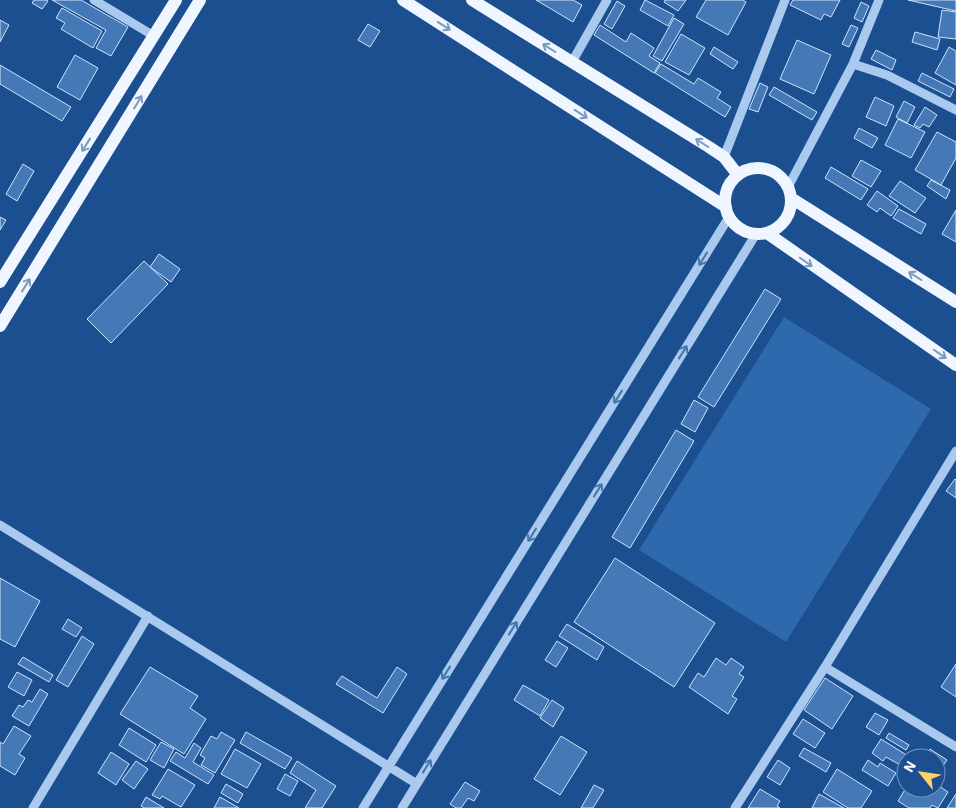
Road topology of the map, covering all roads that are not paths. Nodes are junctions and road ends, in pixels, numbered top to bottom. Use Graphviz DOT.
graph roads {
  1 [pos="94,0"];
  2 [pos="176,0"];
  3 [pos="200,0"];
  4 [pos="403,0"];
  5 [pos="472,0"];
  6 [pos="607,0"];
  7 [pos="785,0"];
  8 [pos="879,0"];
  9 [pos="154,36"];
  10 [pos="572,62"];
  11 [pos="853,64"];
  12 [pos="956,110"];
  13 [pos="102,120"];
  14 [pos="120,131"];
  15 [pos="724,157"];
  16 [pos="738,175"];
  17 [pos="789,193"];
  18 [pos="727,212"];
  19 [pos="761,233"];
  20 [pos="0,282"];
  21 [pos="956,302"];
  22 [pos="0,326"];
  23 [pos="956,365"];
  24 [pos="956,451"];
  25 [pos="0,525"];
  26 [pos="148,616"];
  27 [pos="825,667"];
  28 [pos="956,747"];
  29 [pos="389,765"];
  30 [pos="417,784"];
  31 [pos="33,808"];
  32 [pos="363,808"];
  33 [pos="402,808"];
  34 [pos="735,808"];
  1 -- 9 [label="street"];
  2 -- 9 [label="main road"];
  14 -- 3 [label="main road, one-way"];
  4 -- 18 [label="main road, one-way"];
  10 -- 5 [label="main road, one-way"];
  6 -- 10 [label="street"];
  7 -- 15 [label="street"];
  8 -- 11 [label="street"];
  9 -- 13 [label="main road"];
  15 -- 10 [label="main road, one-way"];
  11 -- 12 [label="street"];
  11 -- 17 [label="street"];
  13 -- 14 [label="main road"];
  13 -- 20 [label="main road, one-way"];
  22 -- 14 [label="main road, one-way"];
  15 -- 16 [label="main road"];
  16 -- 17 [label="main road"];
  16 -- 18 [label="main road"];
  17 -- 19 [label="main road"];
  21 -- 17 [label="main road, one-way"];
  18 -- 19 [label="main road"];
  18 -- 29 [label="street, one-way"];
  19 -- 23 [label="main road, one-way"];
  30 -- 19 [label="street, one-way"];
  24 -- 27 [label="street"];
  25 -- 26 [label="street"];
  26 -- 29 [label="street"];
  26 -- 31 [label="street"];
  27 -- 28 [label="street"];
  27 -- 34 [label="street"];
  29 -- 30 [label="street"];
  29 -- 32 [label="street"];
  30 -- 33 [label="street"];
}
